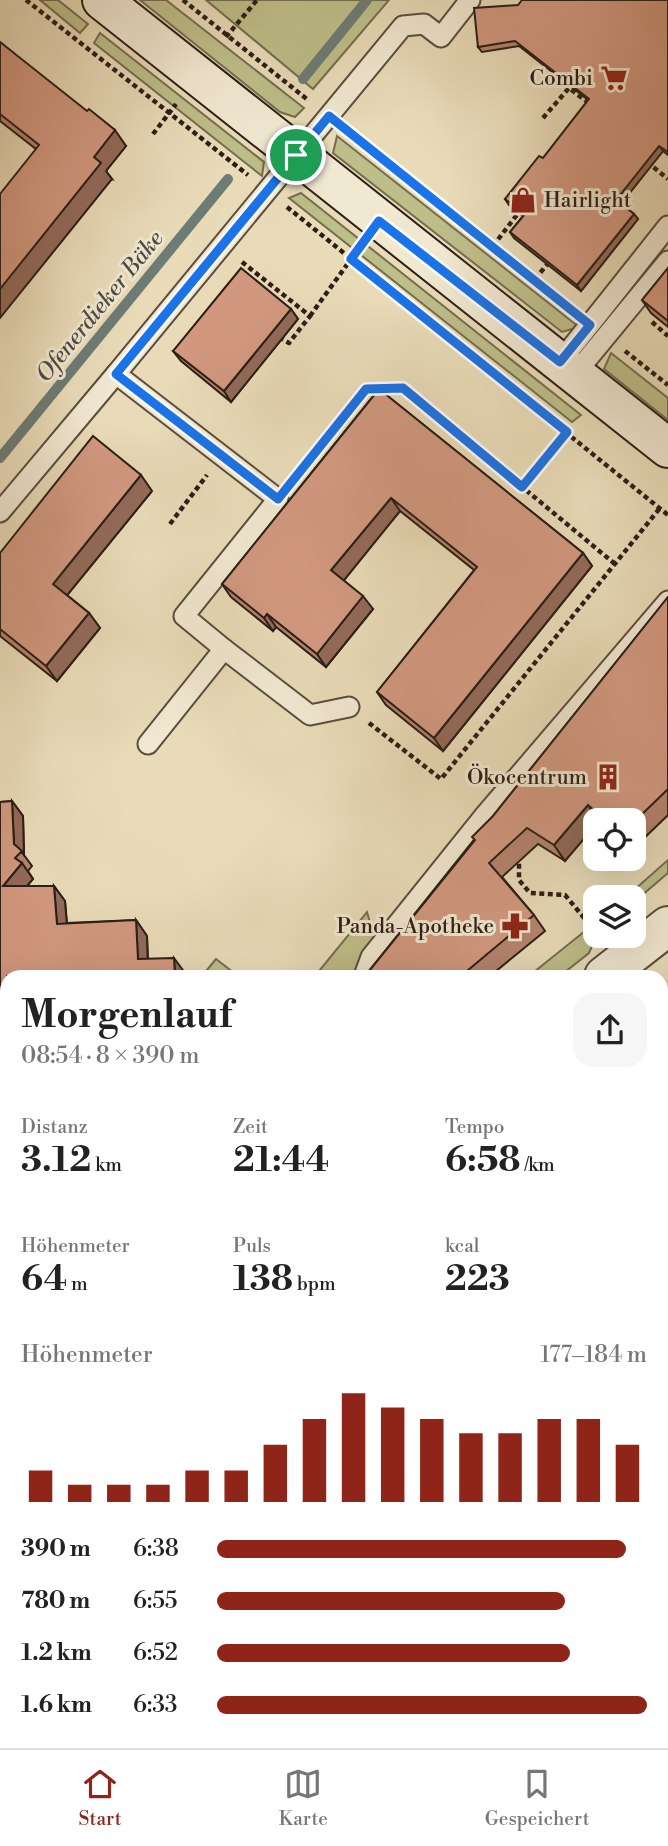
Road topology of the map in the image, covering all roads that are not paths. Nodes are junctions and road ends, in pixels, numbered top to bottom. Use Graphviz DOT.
graph roads {
  1 [pos="102,0"];
  2 [pos="470,0"];
  3 [pos="296,155"];
  4 [pos="668,226"];
  5 [pos="668,261"];
  6 [pos="568,368"];
  7 [pos="116,374"];
  8 [pos="668,449"];
  9 [pos="0,512"];
  10 [pos="668,601"];
  11 [pos="224,649"];
  12 [pos="349,707"];
  13 [pos="148,744"];
  14 [pos="668,926"];
  15 [pos="366,970"];
  16 [pos="612,970"];
  1 -- 3 [label="street"];
  2 -- 3 [label="lane"];
  3 -- 6 [label="street"];
  3 -- 7 [label="lane"];
  4 -- 6 [label="lane"];
  5 -- 6 [label="lane"];
  6 -- 8 [label="street"];
  7 -- 9 [label="lane"];
  7 -- 11 [label="lane"];
  10 -- 15 [label="lane"];
  11 -- 12 [label="lane"];
  11 -- 13 [label="lane"];
  14 -- 16 [label="street"];
}
